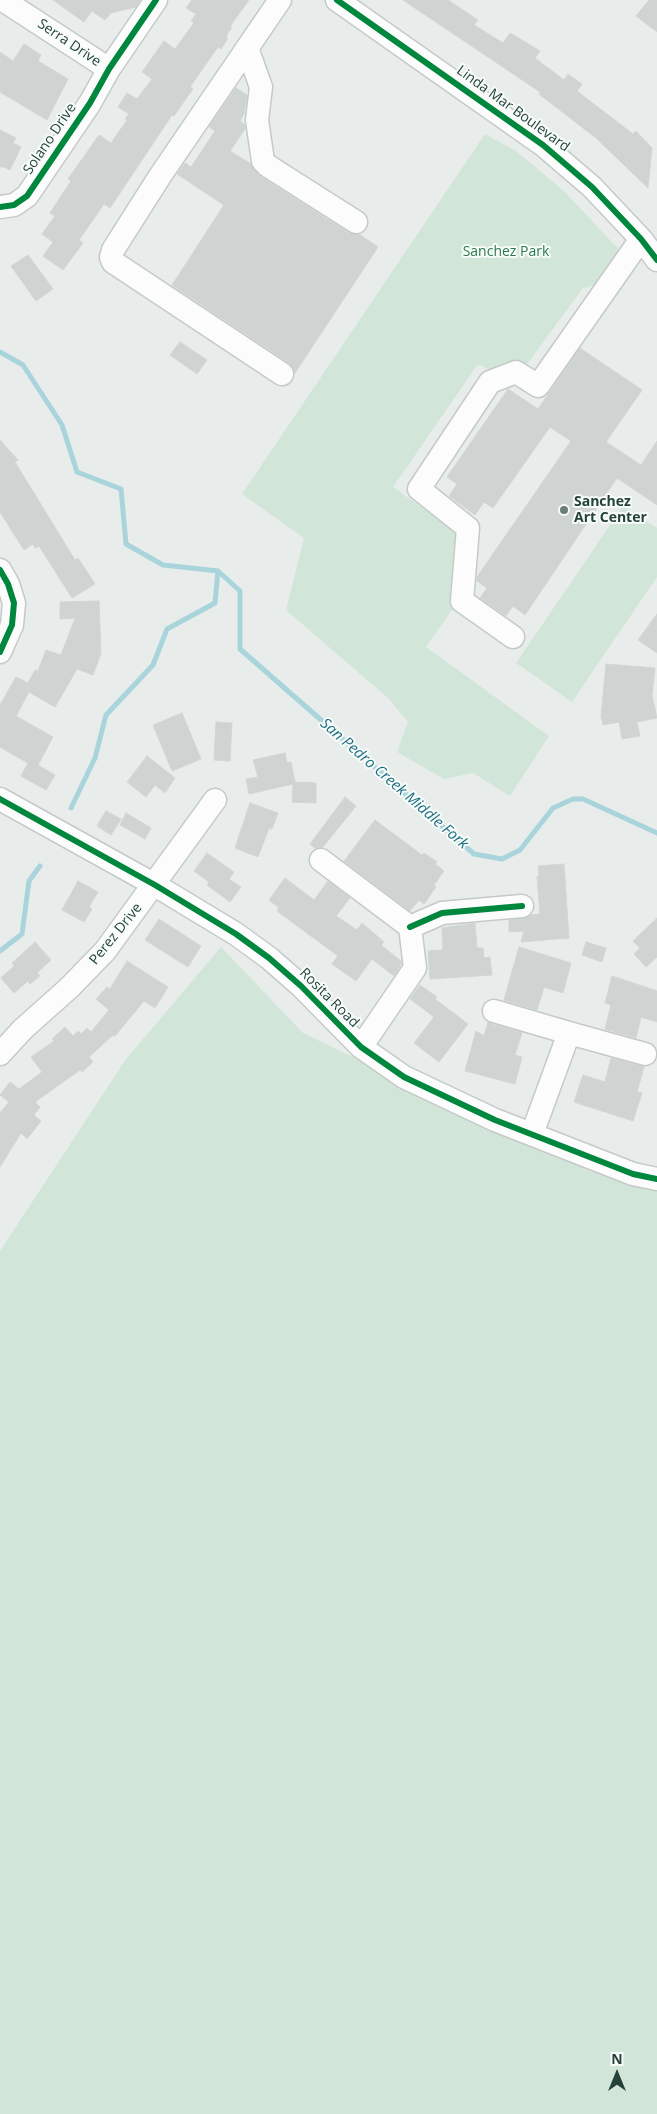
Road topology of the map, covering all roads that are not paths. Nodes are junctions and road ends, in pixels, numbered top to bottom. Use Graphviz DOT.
graph roads {
  1 [pos="4,0"];
  2 [pos="156,0"];
  3 [pos="280,0"];
  4 [pos="337,0"];
  5 [pos="247,48"];
  6 [pos="109,69"];
  7 [pos="0,207"];
  8 [pos="356,222"];
  9 [pos="641,239"];
  10 [pos="657,260"];
  11 [pos="282,374"];
  12 [pos="0,570"];
  13 [pos="513,637"];
  14 [pos="0,652"];
  15 [pos="0,799"];
  16 [pos="215,800"];
  17 [pos="321,860"];
  18 [pos="154,885"];
  19 [pos="522,906"];
  20 [pos="410,927"];
  21 [pos="494,1011"];
  22 [pos="569,1032"];
  23 [pos="361,1047"];
  24 [pos="0,1054"];
  25 [pos="645,1054"];
  26 [pos="532,1134"];
  27 [pos="657,1179"];
  1 -- 6 [label="street, Serra Drive"];
  2 -- 6 [label="street, Solano Drive"];
  3 -- 5 [label="street"];
  4 -- 9 [label="street, Linda Mar Boulevard"];
  5 -- 8 [label="street"];
  5 -- 11 [label="street"];
  6 -- 7 [label="street, Solano Drive"];
  9 -- 10 [label="street, Linda Mar Boulevard"];
  9 -- 13 [label="street"];
  12 -- 14 [label="street"];
  15 -- 18 [label="street, Rosita Road"];
  16 -- 18 [label="street, Perez Drive"];
  17 -- 20 [label="street"];
  18 -- 23 [label="street, Rosita Road"];
  18 -- 24 [label="street, Perez Drive"];
  19 -- 20 [label="street"];
  20 -- 23 [label="street"];
  21 -- 22 [label="street"];
  22 -- 25 [label="street"];
  22 -- 26 [label="street"];
  23 -- 26 [label="street, Rosita Road"];
  26 -- 27 [label="street, Rosita Road"];
}
